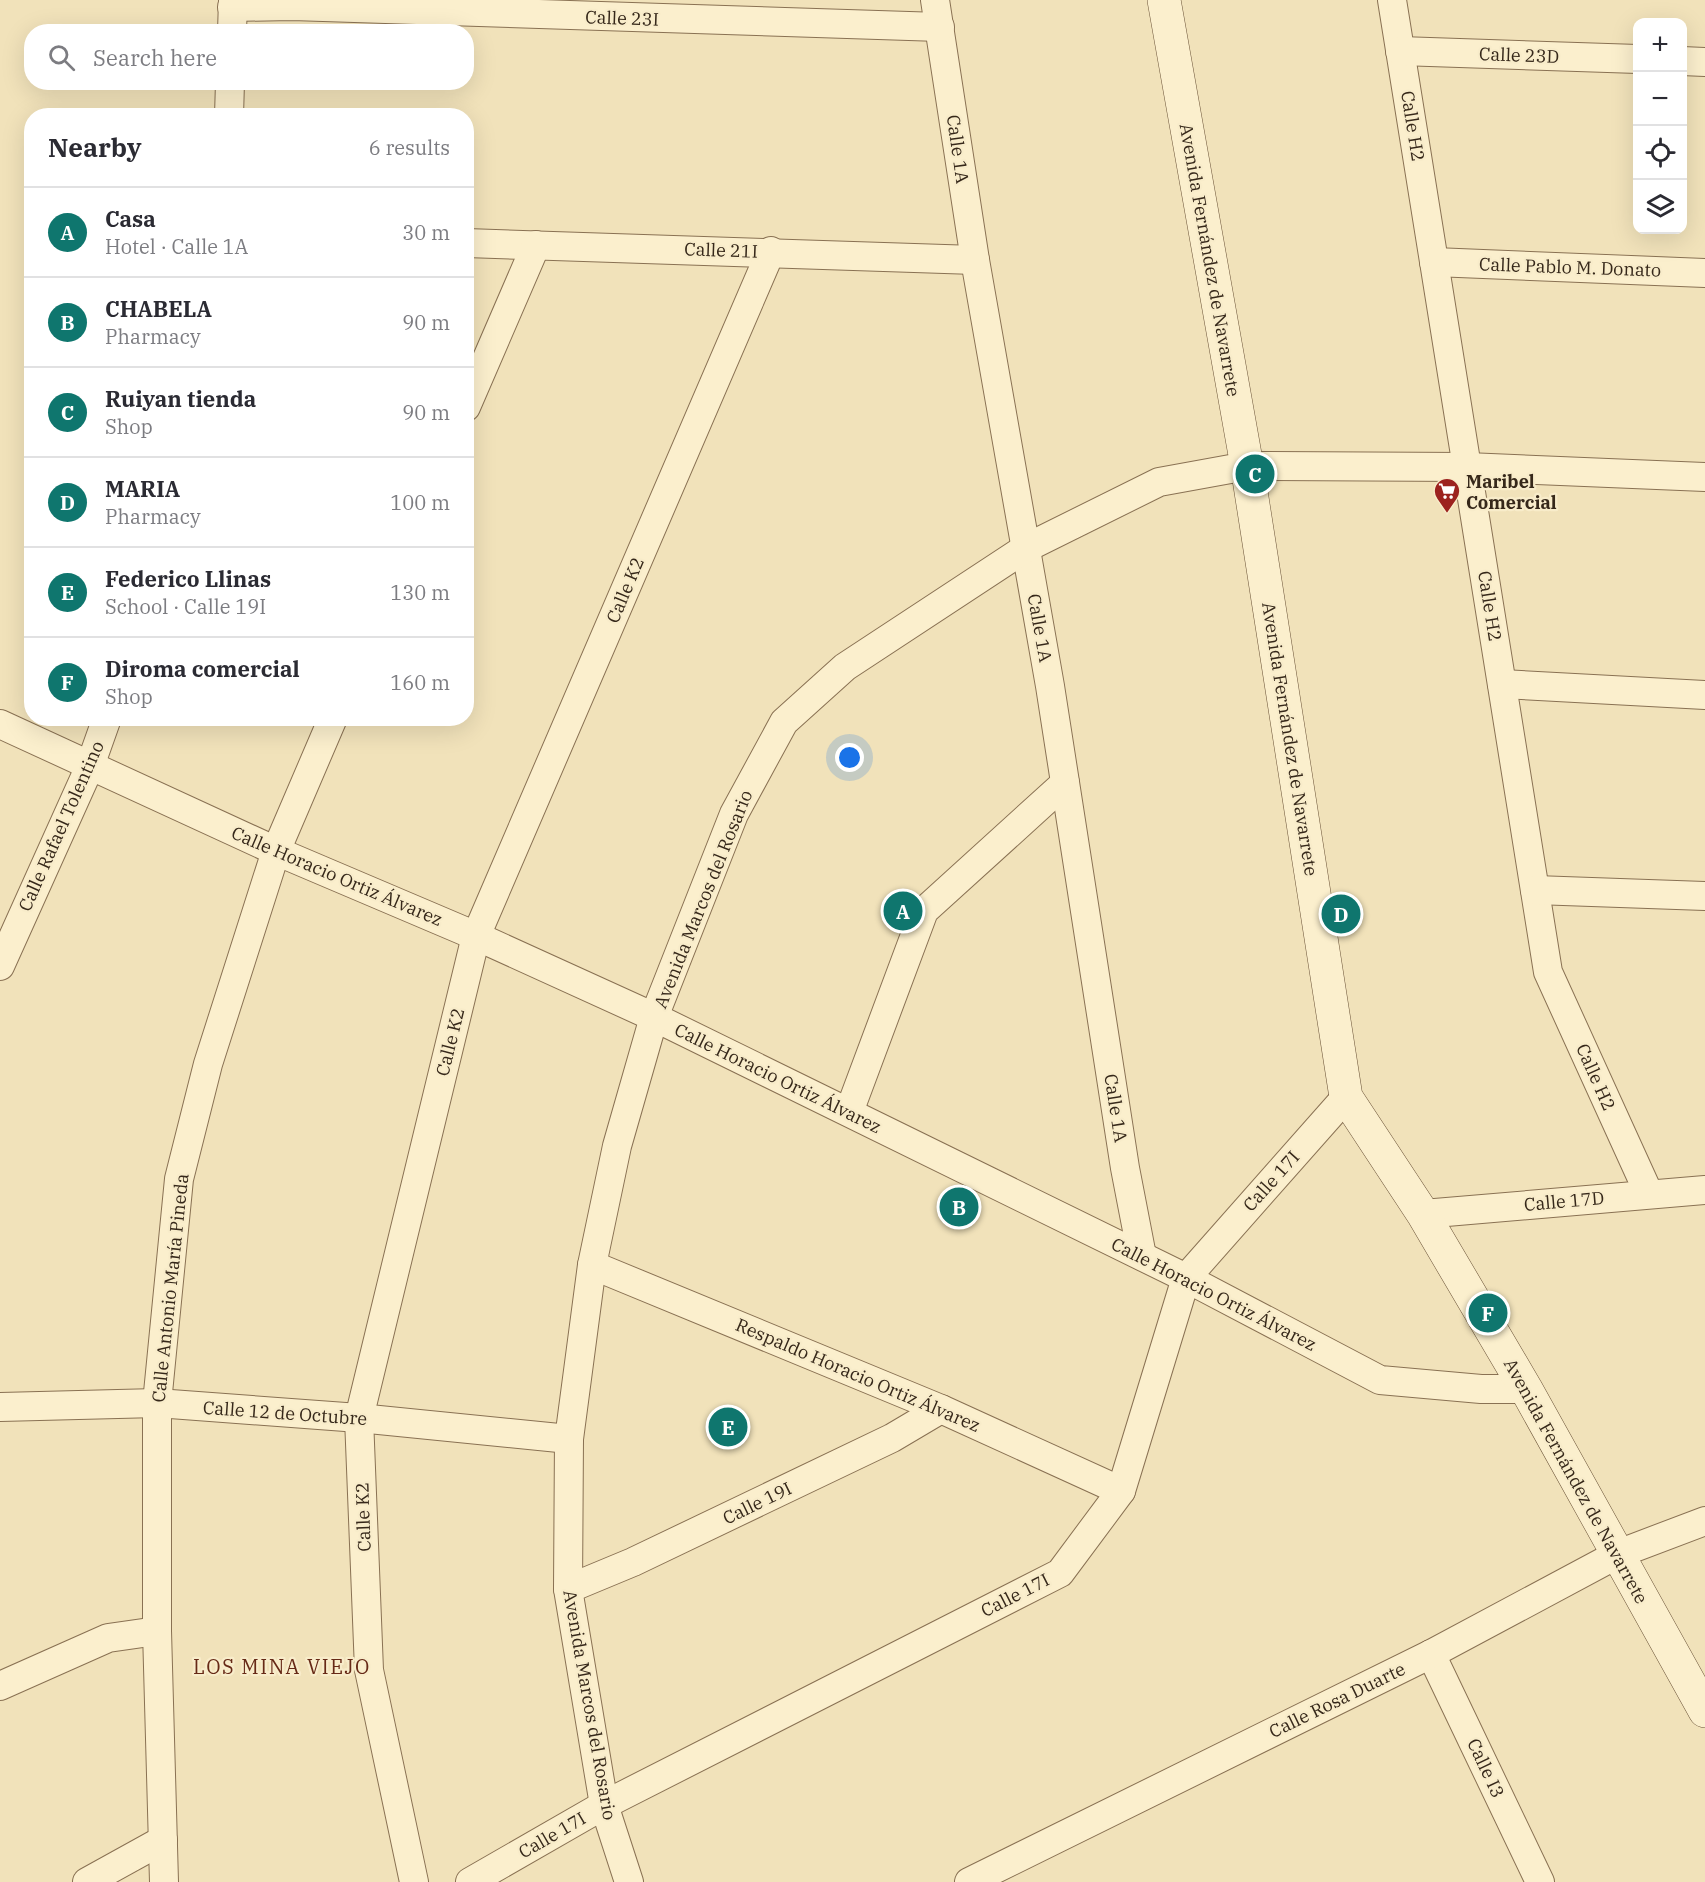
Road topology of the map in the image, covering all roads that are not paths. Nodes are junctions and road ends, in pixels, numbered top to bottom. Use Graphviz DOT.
graph roads {
  1 [pos="1164,0"];
  2 [pos="1392,0"];
  3 [pos="232,13"];
  4 [pos="938,13"];
  5 [pos="1400,51"];
  6 [pos="1633,59"];
  7 [pos="1687,61"];
  8 [pos="1705,62"];
  9 [pos="230,90"];
  10 [pos="229,108"];
  11 [pos="474,243"];
  12 [pos="536,245"];
  13 [pos="771,251"];
  14 [pos="975,260"];
  15 [pos="1434,262"];
  16 [pos="1705,273"];
  17 [pos="474,388"];
  18 [pos="1247,466"];
  19 [pos="1467,467"];
  20 [pos="1705,477"];
  21 [pos="1026,548"];
  22 [pos="1502,684"];
  23 [pos="1705,695"];
  24 [pos="0,724"];
  25 [pos="104,726"];
  26 [pos="330,726"];
  27 [pos="90,766"];
  28 [pos="1065,783"];
  29 [pos="276,851"];
  30 [pos="1535,890"];
  31 [pos="1705,896"];
  32 [pos="476,936"];
  33 [pos="0,966"];
  34 [pos="654,1017"];
  35 [pos="1346,1097"];
  36 [pos="849,1112"];
  37 [pos="1705,1190"];
  38 [pos="1649,1194"];
  39 [pos="1423,1214"];
  40 [pos="1142,1257"];
  41 [pos="592,1265"];
  42 [pos="1186,1278"];
  43 [pos="1526,1389"];
  44 [pos="157,1403"];
  45 [pos="0,1407"];
  46 [pos="941,1409"];
  47 [pos="359,1418"];
  48 [pos="569,1439"];
  49 [pos="1121,1491"];
  50 [pos="1705,1521"];
  51 [pos="1618,1554"];
  52 [pos="568,1589"];
  53 [pos="157,1631"];
  54 [pos="1431,1654"];
  55 [pos="0,1686"];
  56 [pos="1705,1711"];
  57 [pos="604,1805"];
  58 [pos="163,1840"];
  59 [pos="87,1882"];
  60 [pos="164,1882"];
  61 [pos="414,1882"];
  62 [pos="470,1882"];
  63 [pos="628,1882"];
  64 [pos="969,1882"];
  65 [pos="1540,1882"];
  1 -- 18 [label="main road, Avenida Fernández de Navarrete"];
  2 -- 5 [label="street, Calle H2"];
  3 -- 4 [label="street, Calle 23I"];
  4 -- 14 [label="street, Calle 1A"];
  5 -- 6 [label="street, Calle 23D"];
  5 -- 15 [label="street, Calle H2"];
  7 -- 8 [label="street"];
  9 -- 10 [label="street"];
  11 -- 12 [label="street, Calle 21I"];
  12 -- 13 [label="street, Calle 21I"];
  12 -- 17 [label="street"];
  13 -- 14 [label="street, Calle 21I"];
  13 -- 32 [label="street, Calle K2"];
  14 -- 21 [label="street, Calle 1A"];
  15 -- 16 [label="street, Calle Pablo M. Donato"];
  15 -- 19 [label="street, Calle H2"];
  18 -- 19 [label="street, Avenida Marcos del Rosario"];
  18 -- 21 [label="street, Avenida Marcos del Rosario"];
  18 -- 35 [label="main road, Avenida Fernández de Navarrete"];
  19 -- 20 [label="street, Avenida Marcos del Rosario"];
  19 -- 22 [label="street, Calle H2"];
  21 -- 28 [label="street, Calle 1A"];
  21 -- 34 [label="street, Avenida Marcos del Rosario"];
  22 -- 23 [label="street"];
  22 -- 30 [label="street, Calle H2"];
  24 -- 27 [label="street, Calle Horacio Ortiz Álvarez"];
  25 -- 27 [label="street, Calle Rafael Tolentino"];
  26 -- 29 [label="street, Calle Antonio María Pineda"];
  27 -- 29 [label="street, Calle Horacio Ortiz Álvarez"];
  27 -- 33 [label="street, Calle Rafael Tolentino"];
  28 -- 36 [label="street"];
  28 -- 40 [label="street, Calle 1A"];
  29 -- 32 [label="street, Calle Horacio Ortiz Álvarez"];
  29 -- 44 [label="street, Calle Antonio María Pineda"];
  30 -- 31 [label="street"];
  30 -- 38 [label="street, Calle H2"];
  32 -- 34 [label="street, Calle Horacio Ortiz Álvarez"];
  32 -- 47 [label="street, Calle K2"];
  34 -- 36 [label="street, Calle Horacio Ortiz Álvarez"];
  34 -- 41 [label="street, Avenida Marcos del Rosario"];
  35 -- 39 [label="main road, Avenida Fernández de Navarrete"];
  35 -- 42 [label="street, Calle 17I"];
  36 -- 40 [label="street, Calle Horacio Ortiz Álvarez"];
  37 -- 38 [label="street, Calle 17D"];
  38 -- 39 [label="street, Calle 17D"];
  39 -- 43 [label="main road, Avenida Fernández de Navarrete"];
  40 -- 42 [label="street, Calle Horacio Ortiz Álvarez"];
  41 -- 46 [label="street, Respaldo Horacio Ortiz Álvarez"];
  41 -- 48 [label="street, Avenida Marcos del Rosario"];
  42 -- 43 [label="street, Calle Horacio Ortiz Álvarez"];
  42 -- 49 [label="street, Calle 17I"];
  43 -- 51 [label="main road, Avenida Fernández de Navarrete"];
  44 -- 45 [label="street, Calle 12 de Octubre"];
  44 -- 47 [label="street, Calle 12 de Octubre"];
  44 -- 53 [label="street, Calle Antonio María Pineda"];
  46 -- 49 [label="street, Respaldo Horacio Ortiz Álvarez"];
  46 -- 52 [label="street, Calle 19I"];
  47 -- 48 [label="street, Calle 12 de Octubre"];
  47 -- 61 [label="street, Calle K2"];
  48 -- 52 [label="street, Avenida Marcos del Rosario"];
  49 -- 57 [label="street, Calle 17I"];
  50 -- 51 [label="street, Calle Rosa Duarte"];
  51 -- 54 [label="street, Calle Rosa Duarte"];
  51 -- 56 [label="main road, Avenida Fernández de Navarrete"];
  52 -- 57 [label="street, Avenida Marcos del Rosario"];
  53 -- 55 [label="street"];
  53 -- 58 [label="street, Calle Antonio María Pineda"];
  54 -- 64 [label="street, Calle Rosa Duarte"];
  54 -- 65 [label="street, Calle I3"];
  57 -- 62 [label="street, Calle 17I"];
  57 -- 63 [label="street, Avenida Marcos del Rosario"];
  58 -- 59 [label="street"];
  58 -- 60 [label="street, Calle Antonio María Pineda"];
}
